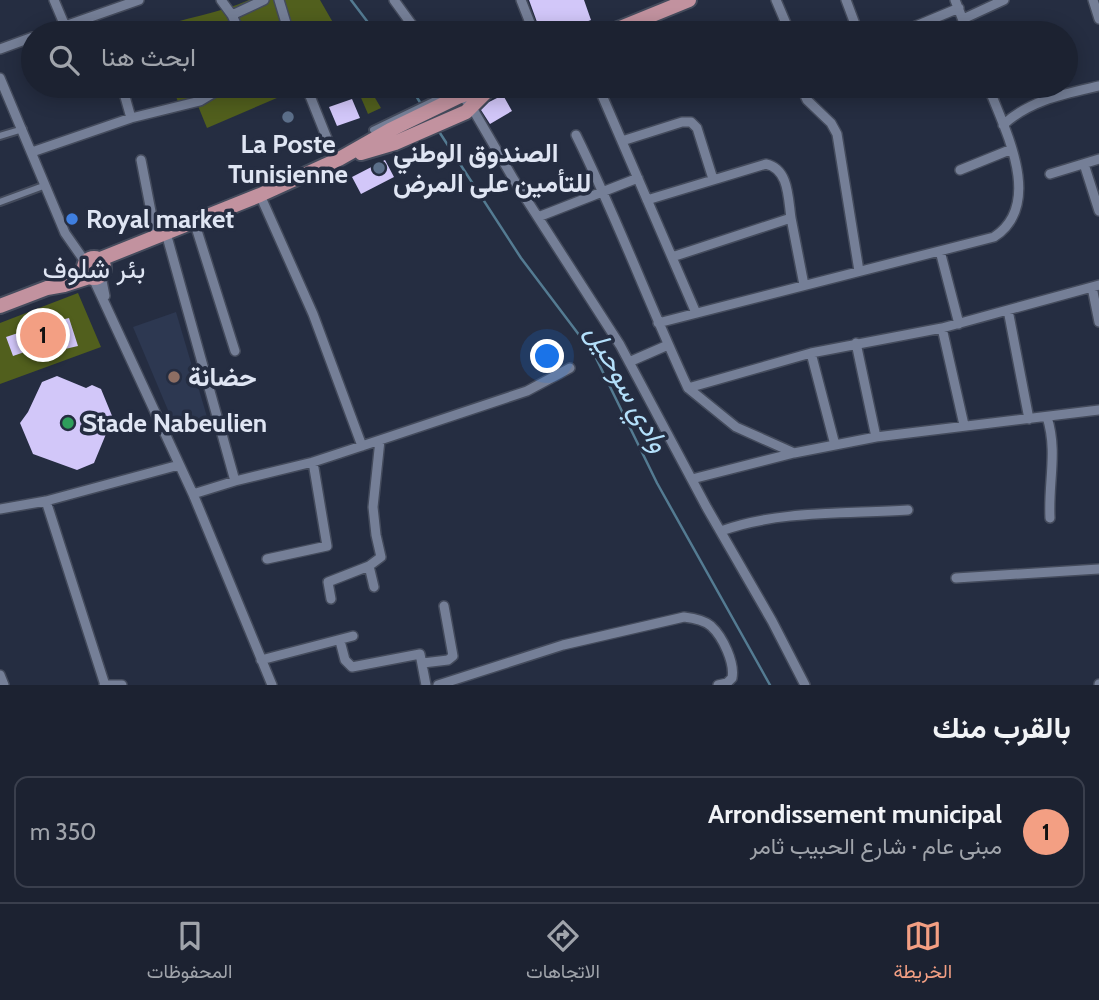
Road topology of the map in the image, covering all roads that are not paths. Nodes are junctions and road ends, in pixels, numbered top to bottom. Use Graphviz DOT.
graph roads {
  1 [pos="54,0"];
  2 [pos="139,0"];
  3 [pos="221,0"];
  4 [pos="264,0"];
  5 [pos="279,0"];
  6 [pos="394,0"];
  7 [pos="521,0"];
  8 [pos="689,0"];
  9 [pos="776,0"];
  10 [pos="846,0"];
  11 [pos="1004,0"];
  12 [pos="1093,0"];
  13 [pos="121,3"];
  14 [pos="957,4"];
  15 [pos="232,15"];
  16 [pos="962,19"];
  17 [pos="1099,19"];
  18 [pos="63,21"];
  19 [pos="77,21"];
  20 [pos="235,21"];
  21 [pos="285,21"];
  22 [pos="409,21"];
  23 [pos="529,21"];
  24 [pos="637,21"];
  25 [pos="785,21"];
  26 [pos="854,21"];
  27 [pos="923,21"];
  28 [pos="21,41"];
  29 [pos="0,49"];
  30 [pos="0,78"];
  31 [pos="1099,86"];
  32 [pos="1078,92"];
  33 [pos="125,98"];
  34 [pos="205,98"];
  35 [pos="311,98"];
  36 [pos="457,98"];
  37 [pos="458,98"];
  38 [pos="461,98"];
  39 [pos="603,98"];
  40 [pos="806,98"];
  41 [pos="993,98"];
  42 [pos="1056,98"];
  43 [pos="131,117"];
  44 [pos="1003,125"];
  45 [pos="23,129"];
  46 [pos="373,130"];
  47 [pos="576,135"];
  48 [pos="0,136"];
  49 [pos="622,141"];
  50 [pos="1012,149"];
  51 [pos="32,152"];
  52 [pos="1099,159"];
  53 [pos="141,160"];
  54 [pos="337,160"];
  55 [pos="1084,164"];
  56 [pos="960,170"];
  57 [pos="1049,174"];
  58 [pos="638,178"];
  59 [pos="713,179"];
  60 [pos="46,185"];
  61 [pos="603,190"];
  62 [pos="260,195"];
  63 [pos="647,200"];
  64 [pos="0,202"];
  65 [pos="1099,211"];
  66 [pos="538,217"];
  67 [pos="791,218"];
  68 [pos="194,221"];
  69 [pos="161,235"];
  70 [pos="940,251"];
  71 [pos="672,257"];
  72 [pos="94,270"];
  73 [pos="859,271"];
  74 [pos="804,285"];
  75 [pos="1096,286"];
  76 [pos="0,306"];
  77 [pos="1008,310"];
  78 [pos="696,313"];
  79 [pos="1099,322"];
  80 [pos="658,323"];
  81 [pos="959,324"];
  82 [pos="942,328"];
  83 [pos="856,343"];
  84 [pos="668,345"];
  85 [pos="235,351"];
  86 [pos="811,353"];
  87 [pos="629,362"];
  88 [pos="570,368"];
  89 [pos="688,388"];
  90 [pos="1099,410"];
  91 [pos="1047,417"];
  92 [pos="1029,419"];
  93 [pos="964,425"];
  94 [pos="877,437"];
  95 [pos="380,440"];
  96 [pos="835,445"];
  97 [pos="362,446"];
  98 [pos="793,453"];
  99 [pos="313,462"];
  100 [pos="179,465"];
  101 [pos="691,478"];
  102 [pos="235,481"];
  103 [pos="193,494"];
  104 [pos="46,501"];
  105 [pos="0,509"];
  106 [pos="908,510"];
  107 [pos="1050,518"];
  108 [pos="721,531"];
  109 [pos="267,559"];
  110 [pos="369,566"];
  111 [pos="1099,569"];
  112 [pos="956,578"];
  113 [pos="374,587"];
  114 [pos="331,599"];
  115 [pos="444,606"];
  116 [pos="353,636"];
  117 [pos="340,640"];
  118 [pos="261,660"];
  119 [pos="423,663"];
  120 [pos="0,675"];
  121 [pos="4,685"];
  122 [pos="104,685"];
  123 [pos="122,685"];
  124 [pos="272,685"];
  125 [pos="426,685"];
  126 [pos="438,685"];
  127 [pos="718,685"];
  128 [pos="804,685"];
  1 -- 18 [label="street"];
  2 -- 13 [label="street"];
  3 -- 15 [label="street"];
  4 -- 15 [label="street"];
  5 -- 21 [label="street"];
  6 -- 22 [label="street"];
  7 -- 23 [label="street"];
  8 -- 24 [label="main road"];
  9 -- 25 [label="street"];
  10 -- 26 [label="street"];
  11 -- 16 [label="street"];
  12 -- 17 [label="street"];
  13 -- 19 [label="street"];
  14 -- 16 [label="street"];
  14 -- 27 [label="street"];
  15 -- 20 [label="street"];
  28 -- 29 [label="street"];
  30 -- 45 [label="street"];
  31 -- 32 [label="street"];
  33 -- 43 [label="street"];
  34 -- 43 [label="street"];
  35 -- 54 [label="street"];
  36 -- 46 [label="street"];
  37 -- 54 [label="main road"];
  38 -- 66 [label="street"];
  39 -- 49 [label="street"];
  40 -- 73 [label="street"];
  41 -- 44 [label="street"];
  42 -- 44 [label="street"];
  43 -- 51 [label="street"];
  44 -- 50 [label="street"];
  45 -- 48 [label="street"];
  45 -- 51 [label="street"];
  47 -- 61 [label="street"];
  49 -- 58 [label="street"];
  49 -- 59 [label="street"];
  50 -- 56 [label="street"];
  50 -- 70 [label="street"];
  51 -- 60 [label="street"];
  52 -- 55 [label="street"];
  53 -- 69 [label="street"];
  54 -- 62 [label="main road"];
  55 -- 57 [label="street"];
  55 -- 65 [label="street"];
  58 -- 61 [label="street"];
  58 -- 63 [label="street"];
  59 -- 63 [label="street"];
  59 -- 67 [label="street"];
  60 -- 64 [label="street"];
  60 -- 72 [label="street"];
  61 -- 66 [label="street"];
  61 -- 80 [label="street"];
  62 -- 68 [label="main road"];
  62 -- 97 [label="street"];
  63 -- 71 [label="street"];
  66 -- 87 [label="street"];
  67 -- 71 [label="street"];
  67 -- 74 [label="street"];
  68 -- 69 [label="main road"];
  68 -- 85 [label="street"];
  69 -- 72 [label="main road"];
  69 -- 102 [label="street"];
  70 -- 73 [label="street"];
  70 -- 81 [label="street"];
  71 -- 78 [label="street"];
  72 -- 76 [label="main road"];
  72 -- 100 [label="street"];
  73 -- 74 [label="street"];
  74 -- 78 [label="street"];
  75 -- 77 [label="street"];
  75 -- 79 [label="street"];
  77 -- 81 [label="street"];
  77 -- 92 [label="street"];
  78 -- 80 [label="street"];
  80 -- 84 [label="street"];
  81 -- 82 [label="street"];
  82 -- 83 [label="street"];
  82 -- 93 [label="street"];
  83 -- 86 [label="street"];
  83 -- 94 [label="street"];
  84 -- 87 [label="street"];
  84 -- 89 [label="street"];
  86 -- 89 [label="street"];
  86 -- 96 [label="street"];
  87 -- 101 [label="street"];
  88 -- 95 [label="street"];
  89 -- 98 [label="street"];
  90 -- 91 [label="street"];
  91 -- 92 [label="street"];
  91 -- 107 [label="street"];
  92 -- 93 [label="street"];
  93 -- 94 [label="street"];
  94 -- 96 [label="street"];
  95 -- 97 [label="street"];
  95 -- 110 [label="street"];
  96 -- 98 [label="street"];
  97 -- 99 [label="street"];
  98 -- 101 [label="street"];
  99 -- 102 [label="street"];
  99 -- 109 [label="street"];
  100 -- 103 [label="street"];
  100 -- 104 [label="street"];
  101 -- 108 [label="street"];
  102 -- 103 [label="street"];
  103 -- 118 [label="street"];
  104 -- 105 [label="street"];
  104 -- 122 [label="street"];
  106 -- 108 [label="street"];
  108 -- 128 [label="street"];
  110 -- 113 [label="street"];
  110 -- 114 [label="street"];
  111 -- 112 [label="street"];
  115 -- 119 [label="street"];
  116 -- 117 [label="street"];
  117 -- 118 [label="street"];
  117 -- 119 [label="street"];
  118 -- 124 [label="street"];
  119 -- 125 [label="street"];
  120 -- 121 [label="street"];
  122 -- 123 [label="street"];
  126 -- 127 [label="street"];
}
